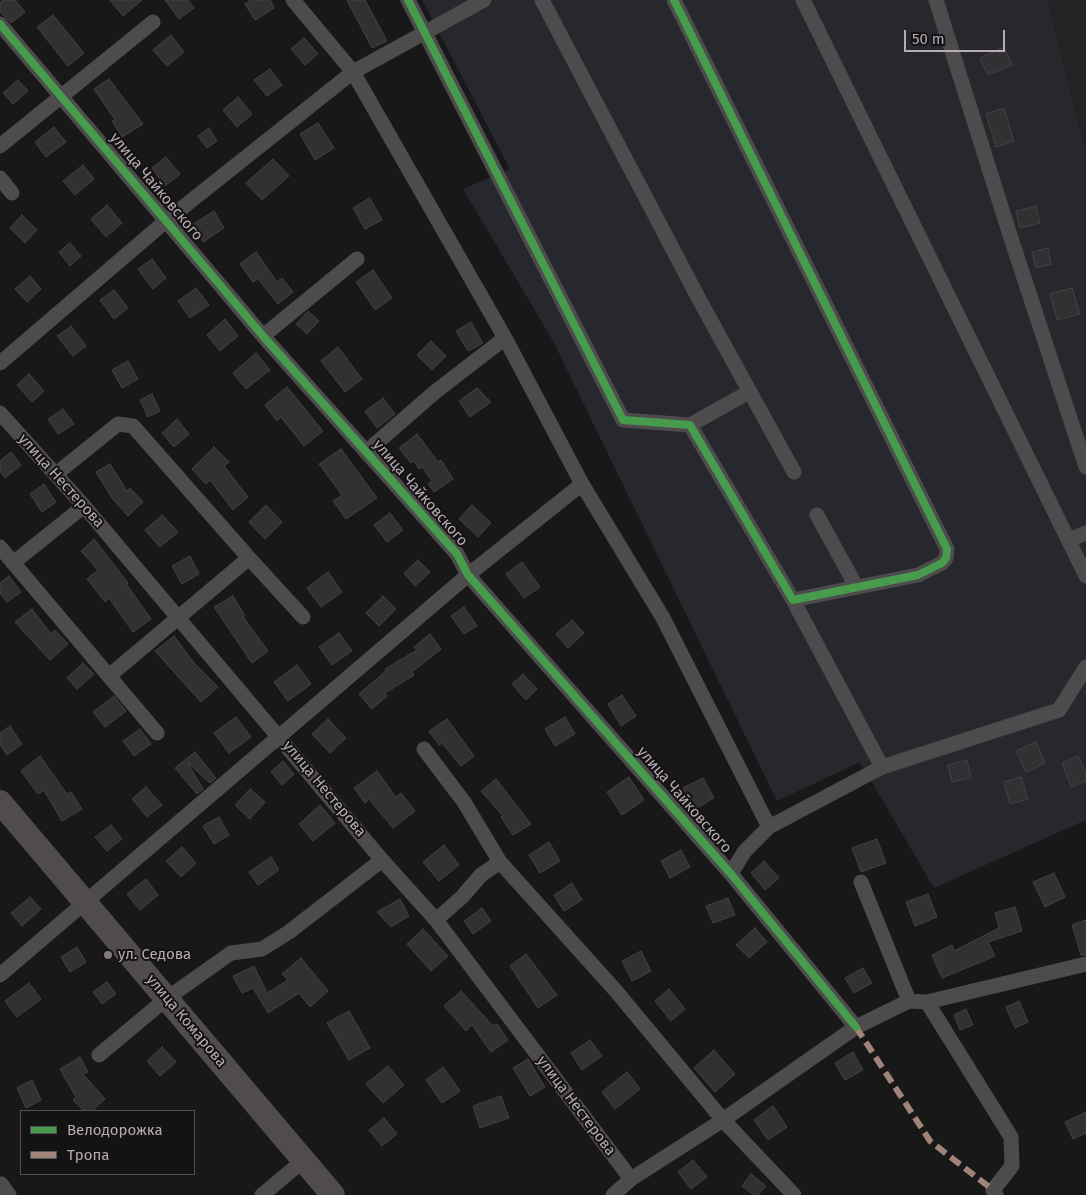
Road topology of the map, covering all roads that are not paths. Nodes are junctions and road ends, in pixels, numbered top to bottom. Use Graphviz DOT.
graph roads {
  1 [pos="293,0"];
  2 [pos="408,0"];
  3 [pos="484,0"];
  4 [pos="542,0"];
  5 [pos="674,0"];
  6 [pos="803,0"];
  7 [pos="936,0"];
  8 [pos="153,22"];
  9 [pos="0,24"];
  10 [pos="426,31"];
  11 [pos="353,72"];
  12 [pos="62,96"];
  13 [pos="0,146"];
  14 [pos="0,178"];
  15 [pos="12,193"];
  16 [pos="167,220"];
  17 [pos="357,260"];
  18 [pos="263,336"];
  19 [pos="505,338"];
  20 [pos="0,363"];
  21 [pos="750,392"];
  22 [pos="0,413"];
  23 [pos="690,425"];
  24 [pos="366,452"];
  25 [pos="1086,467"];
  26 [pos="794,472"];
  27 [pos="56,474"];
  28 [pos="582,484"];
  29 [pos="84,506"];
  30 [pos="817,515"];
  31 [pos="1086,533"];
  32 [pos="1069,540"];
  33 [pos="0,547"];
  34 [pos="249,558"];
  35 [pos="13,563"];
  36 [pos="468,575"];
  37 [pos="1086,576"];
  38 [pos="856,586"];
  39 [pos="793,600"];
  40 [pos="178,616"];
  41 [pos="303,617"];
  42 [pos="1086,667"];
  43 [pos="108,676"];
  44 [pos="157,733"];
  45 [pos="279,736"];
  46 [pos="424,749"];
  47 [pos="882,767"];
  48 [pos="0,802"];
  49 [pos="769,826"];
  50 [pos="382,860"];
  51 [pos="500,862"];
  52 [pos="731,874"];
  53 [pos="861,882"];
  54 [pos="84,901"];
  55 [pos="436,920"];
  56 [pos="1086,964"];
  57 [pos="0,974"];
  58 [pos="166,999"];
  59 [pos="908,1001"];
  60 [pos="927,1002"];
  61 [pos="856,1027"];
  62 [pos="98,1055"];
  63 [pos="723,1120"];
  64 [pos="304,1160"];
  65 [pos="631,1180"];
  66 [pos="262,1195"];
  67 [pos="333,1195"];
  68 [pos="613,1195"];
  69 [pos="794,1195"];
  70 [pos="996,1195"];
  1 -- 11 [label="street"];
  2 -- 10 [label="street"];
  3 -- 10 [label="street"];
  4 -- 21 [label="street"];
  5 -- 38 [label="street"];
  6 -- 32 [label="street"];
  7 -- 25 [label="street"];
  8 -- 12 [label="street"];
  9 -- 12 [label="street, улица Чайковского"];
  10 -- 11 [label="street"];
  10 -- 23 [label="street"];
  11 -- 16 [label="street"];
  11 -- 19 [label="street"];
  12 -- 13 [label="street"];
  12 -- 16 [label="street, улица Чайковского"];
  14 -- 15 [label="street"];
  16 -- 18 [label="street, улица Чайковского"];
  16 -- 20 [label="street"];
  17 -- 18 [label="street"];
  18 -- 24 [label="street, улица Чайковского"];
  19 -- 24 [label="street"];
  19 -- 28 [label="street"];
  21 -- 23 [label="street"];
  21 -- 26 [label="street"];
  22 -- 27 [label="street, улица Нестерова"];
  23 -- 39 [label="street"];
  24 -- 36 [label="street, улица Чайковского"];
  27 -- 29 [label="street, улица Нестерова"];
  27 -- 34 [label="street"];
  28 -- 36 [label="street"];
  28 -- 49 [label="street"];
  29 -- 35 [label="street"];
  29 -- 40 [label="street, улица Нестерова"];
  30 -- 38 [label="street"];
  31 -- 32 [label="street"];
  32 -- 37 [label="street"];
  33 -- 35 [label="street"];
  34 -- 40 [label="street"];
  34 -- 41 [label="street"];
  35 -- 43 [label="street"];
  36 -- 45 [label="street"];
  36 -- 52 [label="street, улица Чайковского"];
  38 -- 39 [label="street"];
  39 -- 47 [label="street"];
  40 -- 43 [label="street"];
  40 -- 45 [label="street, улица Нестерова"];
  42 -- 47 [label="street"];
  43 -- 44 [label="street"];
  45 -- 50 [label="street, улица Нестерова"];
  45 -- 54 [label="street"];
  46 -- 51 [label="street"];
  47 -- 49 [label="street"];
  48 -- 54 [label="main road, улица Комарова"];
  49 -- 52 [label="street"];
  50 -- 55 [label="street, улица Нестерова"];
  50 -- 58 [label="street"];
  51 -- 55 [label="street"];
  51 -- 63 [label="street"];
  52 -- 61 [label="street, улица Чайковского"];
  53 -- 59 [label="street"];
  54 -- 57 [label="street"];
  54 -- 58 [label="main road, улица Комарова"];
  55 -- 65 [label="street, улица Нестерова"];
  56 -- 60 [label="street"];
  58 -- 62 [label="street"];
  58 -- 64 [label="main road, улица Комарова"];
  59 -- 60 [label="street"];
  59 -- 61 [label="street"];
  60 -- 70 [label="street"];
  61 -- 63 [label="street"];
  63 -- 65 [label="street"];
  63 -- 69 [label="street"];
  64 -- 66 [label="street"];
  64 -- 67 [label="main road, улица Комарова"];
  65 -- 68 [label="street"];
}
